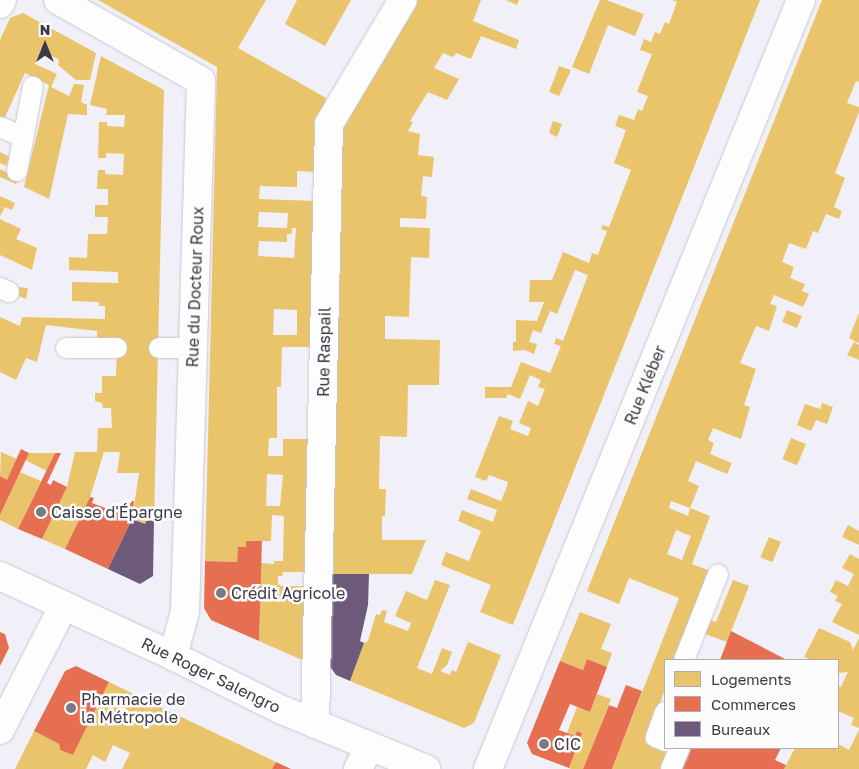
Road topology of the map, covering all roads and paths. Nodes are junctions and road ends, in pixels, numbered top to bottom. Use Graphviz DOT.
graph roads {
  1 [pos="2,0"];
  2 [pos="58,0"];
  3 [pos="403,0"];
  4 [pos="801,0"];
  5 [pos="0,4"];
  6 [pos="33,86"];
  7 [pos="0,128"];
  8 [pos="23,137"];
  9 [pos="17,171"];
  10 [pos="66,348"];
  11 [pos="117,348"];
  12 [pos="159,348"];
  13 [pos="193,348"];
  14 [pos="718,574"];
  15 [pos="0,576"];
  16 [pos="64,605"];
  17 [pos="173,656"];
  18 [pos="684,659"];
  19 [pos="664,715"];
  20 [pos="315,724"];
  21 [pos="0,730"];
  22 [pos="664,740"];
  23 [pos="680,749"];
  24 [pos="364,758"];
  25 [pos="426,769"];
  26 [pos="488,769"];
  27 [pos="672,769"];
  1 -- 5 [label="street"];
  2 -- 13 [label="street, Rue du Docteur Roux"];
  3 -- 20 [label="street, Rue Raspail"];
  4 -- 26 [label="street, Rue Kléber"];
  6 -- 8 [label="lane"];
  7 -- 8 [label="lane"];
  8 -- 9 [label="lane"];
  10 -- 11 [label="lane"];
  12 -- 13 [label="lane"];
  13 -- 17 [label="street, Rue du Docteur Roux"];
  14 -- 18 [label="lane"];
  15 -- 16 [label="street, Rue Roger Salengro"];
  16 -- 17 [label="street, Rue Roger Salengro"];
  16 -- 21 [label="street"];
  17 -- 20 [label="street, Rue Roger Salengro"];
  19 -- 22 [label="lane"];
  20 -- 24 [label="street, Rue Roger Salengro"];
  23 -- 27 [label="lane"];
  24 -- 25 [label="street, Rue Roger Salengro"];
}
